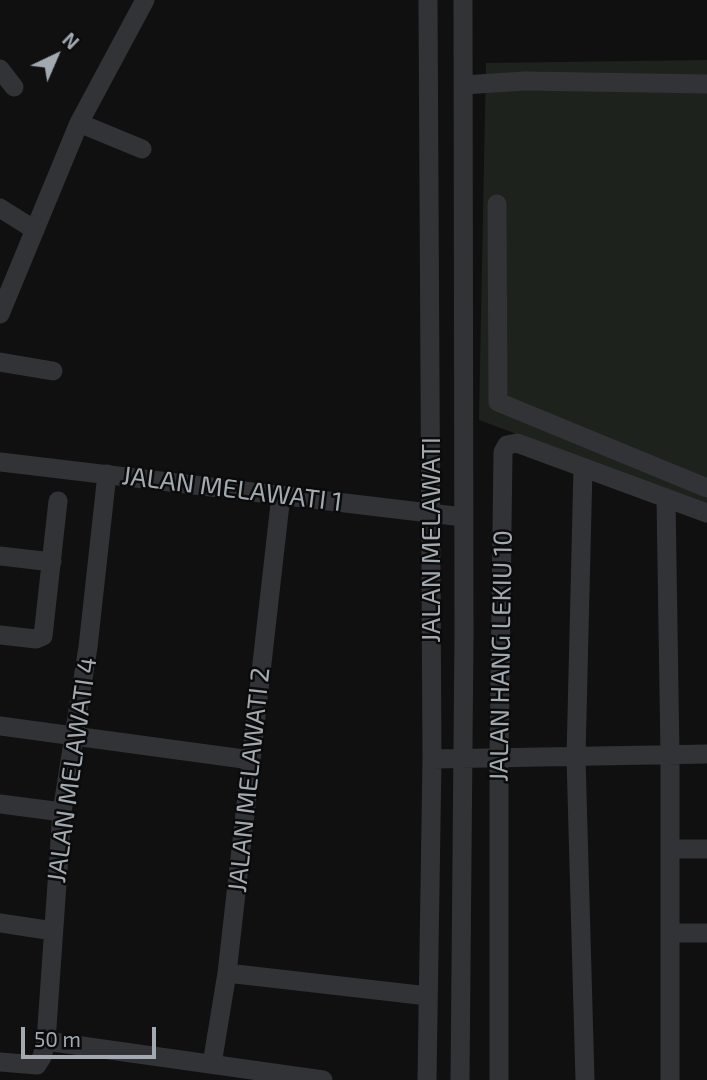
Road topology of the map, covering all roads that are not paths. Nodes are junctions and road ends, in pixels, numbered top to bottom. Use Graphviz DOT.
graph roads {
  1 [pos="145,0"];
  2 [pos="428,0"];
  3 [pos="463,0"];
  4 [pos="0,69"];
  5 [pos="707,83"];
  6 [pos="463,85"];
  7 [pos="15,87"];
  8 [pos="79,123"];
  9 [pos="142,149"];
  10 [pos="497,204"];
  11 [pos="0,208"];
  12 [pos="35,230"];
  13 [pos="0,314"];
  14 [pos="0,362"];
  15 [pos="52,371"];
  16 [pos="0,462"];
  17 [pos="583,468"];
  18 [pos="107,474"];
  19 [pos="707,488"];
  20 [pos="281,495"];
  21 [pos="666,499"];
  22 [pos="58,501"];
  23 [pos="431,513"];
  24 [pos="707,513"];
  25 [pos="463,517"];
  26 [pos="0,556"];
  27 [pos="52,562"];
  28 [pos="0,635"];
  29 [pos="0,726"];
  30 [pos="72,737"];
  31 [pos="707,754"];
  32 [pos="670,755"];
  33 [pos="576,757"];
  34 [pos="499,758"];
  35 [pos="432,759"];
  36 [pos="462,759"];
  37 [pos="251,760"];
  38 [pos="0,804"];
  39 [pos="62,812"];
  40 [pos="670,849"];
  41 [pos="707,849"];
  42 [pos="0,923"];
  43 [pos="52,931"];
  44 [pos="670,933"];
  45 [pos="707,933"];
  46 [pos="227,973"];
  47 [pos="428,996"];
  48 [pos="46,1041"];
  49 [pos="0,1062"];
  50 [pos="212,1064"];
  51 [pos="323,1080"];
  52 [pos="427,1080"];
  53 [pos="460,1080"];
  54 [pos="499,1080"];
  55 [pos="585,1080"];
  56 [pos="670,1080"];
  1 -- 8 [label="street"];
  2 -- 23 [label="street, JALAN MELAWATI"];
  3 -- 6 [label="street, JALAN MELAWATI"];
  4 -- 7 [label="street"];
  5 -- 6 [label="street"];
  6 -- 25 [label="street, JALAN MELAWATI"];
  8 -- 9 [label="street"];
  8 -- 12 [label="street"];
  10 -- 19 [label="street"];
  11 -- 12 [label="street"];
  12 -- 13 [label="street"];
  14 -- 15 [label="street"];
  16 -- 18 [label="street, JALAN MELAWATI 1"];
  17 -- 21 [label="street, JALAN HANG LEKIU 10"];
  17 -- 33 [label="street"];
  17 -- 34 [label="street, JALAN HANG LEKIU 10"];
  18 -- 20 [label="street, JALAN MELAWATI 1"];
  18 -- 30 [label="street, JALAN MELAWATI 4"];
  20 -- 23 [label="street, JALAN MELAWATI 1"];
  20 -- 37 [label="street, JALAN MELAWATI 2"];
  21 -- 24 [label="street, JALAN HANG LEKIU 10"];
  21 -- 32 [label="street"];
  22 -- 27 [label="street"];
  23 -- 25 [label="street, JALAN MELAWATI 1"];
  23 -- 35 [label="street, JALAN MELAWATI"];
  25 -- 36 [label="street, JALAN MELAWATI"];
  26 -- 27 [label="street"];
  27 -- 28 [label="street"];
  29 -- 30 [label="street"];
  30 -- 37 [label="street"];
  30 -- 39 [label="street, JALAN MELAWATI 4"];
  31 -- 32 [label="street"];
  32 -- 33 [label="street"];
  32 -- 40 [label="street"];
  33 -- 34 [label="street"];
  33 -- 55 [label="street"];
  34 -- 36 [label="street"];
  34 -- 54 [label="street, JALAN HANG LEKIU 10"];
  35 -- 36 [label="street"];
  35 -- 47 [label="street, JALAN MELAWATI"];
  36 -- 53 [label="street, JALAN MELAWATI"];
  37 -- 46 [label="street, JALAN MELAWATI 2"];
  38 -- 39 [label="street"];
  39 -- 43 [label="street, JALAN MELAWATI 4"];
  40 -- 41 [label="street"];
  40 -- 44 [label="street"];
  42 -- 43 [label="street"];
  43 -- 48 [label="street, JALAN MELAWATI 4"];
  44 -- 45 [label="street"];
  44 -- 56 [label="street"];
  46 -- 47 [label="street"];
  46 -- 50 [label="street, JALAN MELAWATI 2"];
  47 -- 52 [label="street, JALAN MELAWATI"];
  48 -- 49 [label="street, JALAN MELAWATI 4"];
  48 -- 50 [label="street"];
  50 -- 51 [label="street"];
}
